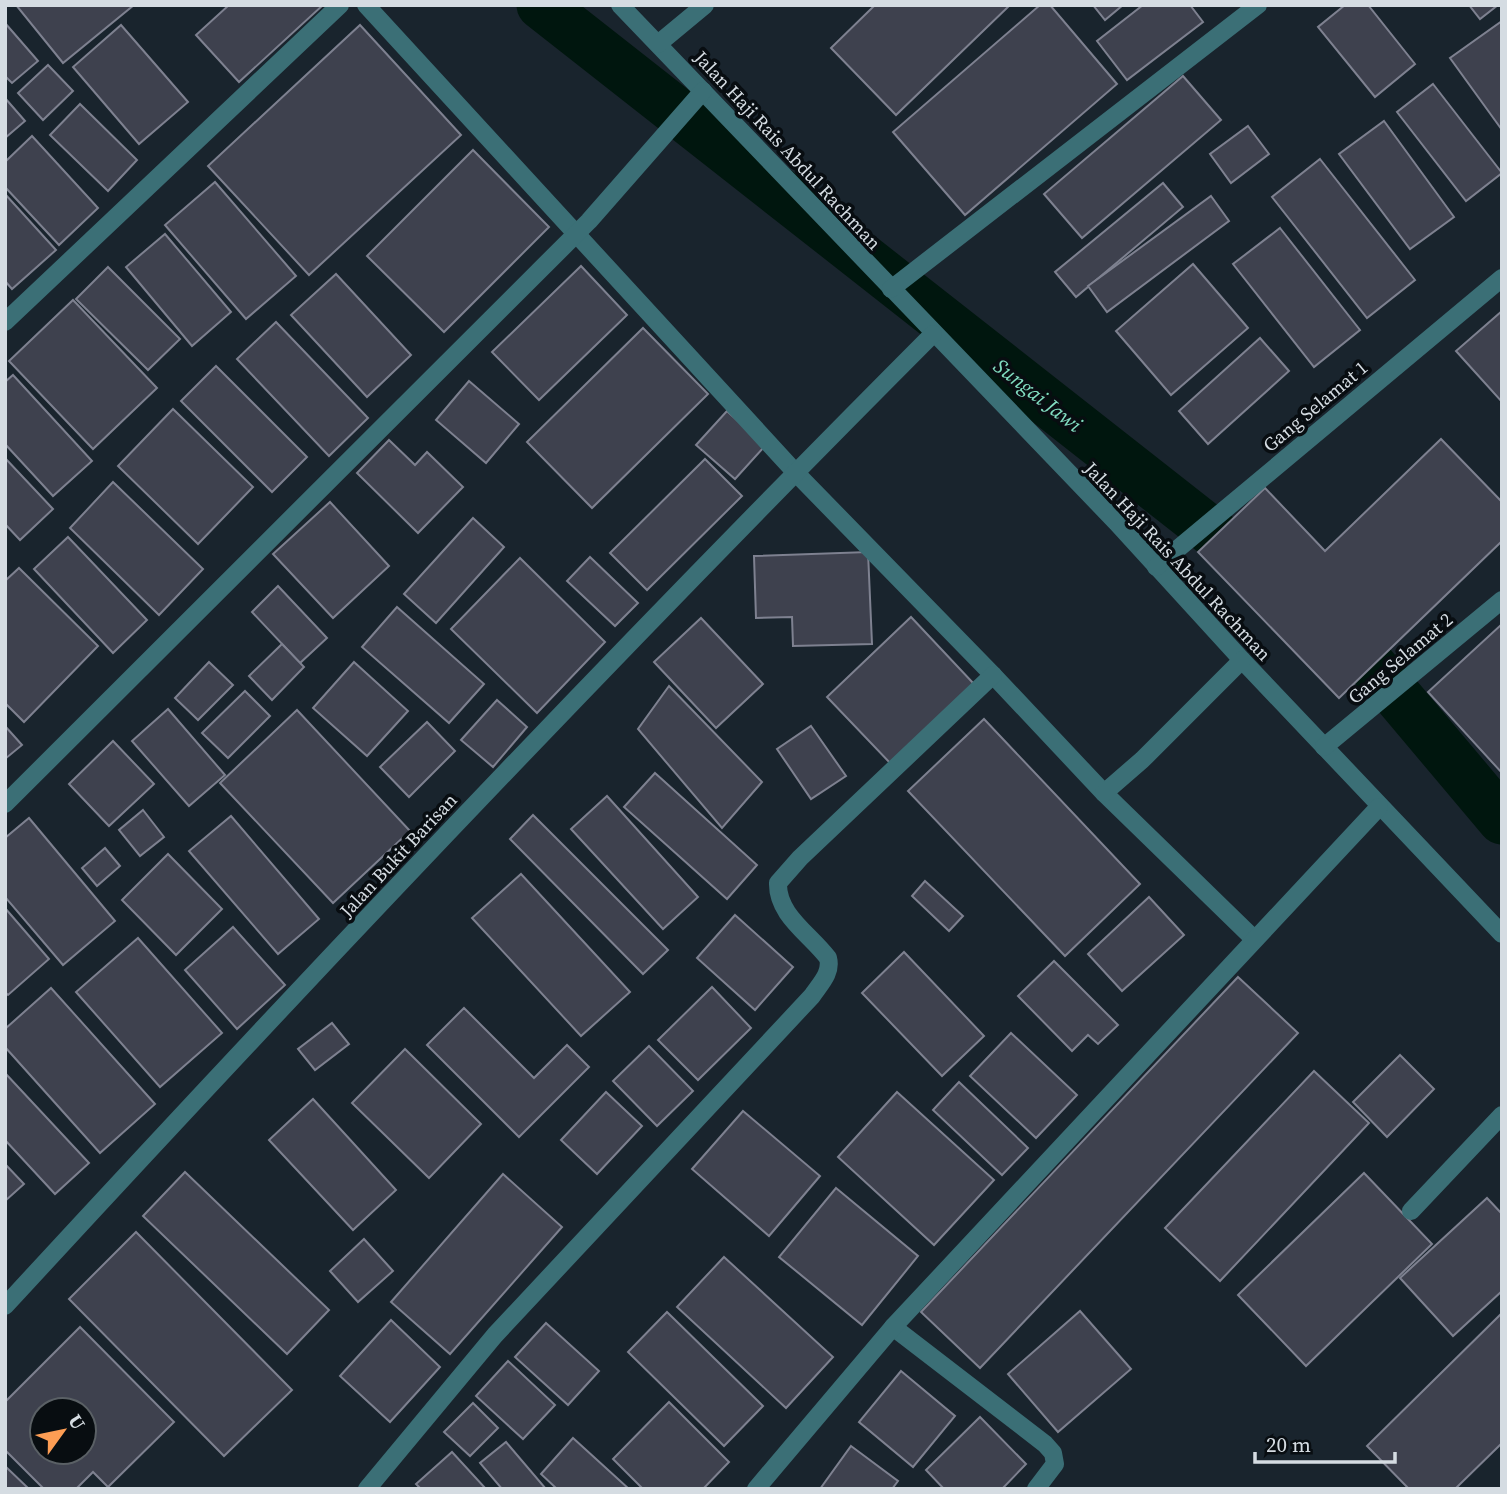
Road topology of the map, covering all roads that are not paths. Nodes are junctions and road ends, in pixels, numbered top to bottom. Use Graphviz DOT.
graph roads {
  1 [pos="341,5"];
  2 [pos="366,5"];
  3 [pos="620,5"];
  4 [pos="705,5"];
  5 [pos="1258,5"];
  6 [pos="658,44"];
  7 [pos="703,91"];
  8 [pos="575,234"];
  9 [pos="1502,278"];
  10 [pos="891,289"];
  11 [pos="5,322"];
  12 [pos="933,334"];
  13 [pos="796,473"];
  14 [pos="1155,566"];
  15 [pos="1502,600"];
  16 [pos="1242,660"];
  17 [pos="993,675"];
  18 [pos="1324,747"];
  19 [pos="1104,793"];
  20 [pos="5,804"];
  21 [pos="1379,807"];
  22 [pos="1501,931"];
  23 [pos="1254,939"];
  24 [pos="1497,1120"];
  25 [pos="1411,1211"];
  26 [pos="5,1306"];
  27 [pos="893,1327"];
  28 [pos="367,1489"];
  29 [pos="756,1489"];
  30 [pos="1036,1489"];
  1 -- 11 [label="street"];
  2 -- 8 [label="street"];
  3 -- 6 [label="street, Jalan Haji Rais Abdul Rachman"];
  4 -- 6 [label="street"];
  5 -- 10 [label="street"];
  6 -- 7 [label="street, Jalan Haji Rais Abdul Rachman"];
  7 -- 8 [label="street"];
  7 -- 10 [label="street, Jalan Haji Rais Abdul Rachman"];
  8 -- 13 [label="street"];
  8 -- 20 [label="street"];
  9 -- 14 [label="street, Gang Selamat 1"];
  10 -- 12 [label="street, Jalan Haji Rais Abdul Rachman"];
  12 -- 13 [label="street, Jalan Bukit Barisan"];
  12 -- 14 [label="street, Jalan Haji Rais Abdul Rachman"];
  13 -- 17 [label="street"];
  13 -- 26 [label="street, Jalan Bukit Barisan"];
  14 -- 16 [label="street, Jalan Haji Rais Abdul Rachman"];
  15 -- 18 [label="street, Gang Selamat 2"];
  16 -- 18 [label="street, Jalan Haji Rais Abdul Rachman"];
  16 -- 19 [label="street"];
  17 -- 19 [label="street"];
  17 -- 28 [label="street"];
  18 -- 21 [label="street, Jalan Haji Rais Abdul Rachman"];
  19 -- 23 [label="street"];
  21 -- 22 [label="street, Jalan Haji Rais Abdul Rachman"];
  21 -- 23 [label="street"];
  23 -- 27 [label="street"];
  24 -- 25 [label="street"];
  27 -- 29 [label="street"];
  27 -- 30 [label="street"];
}
